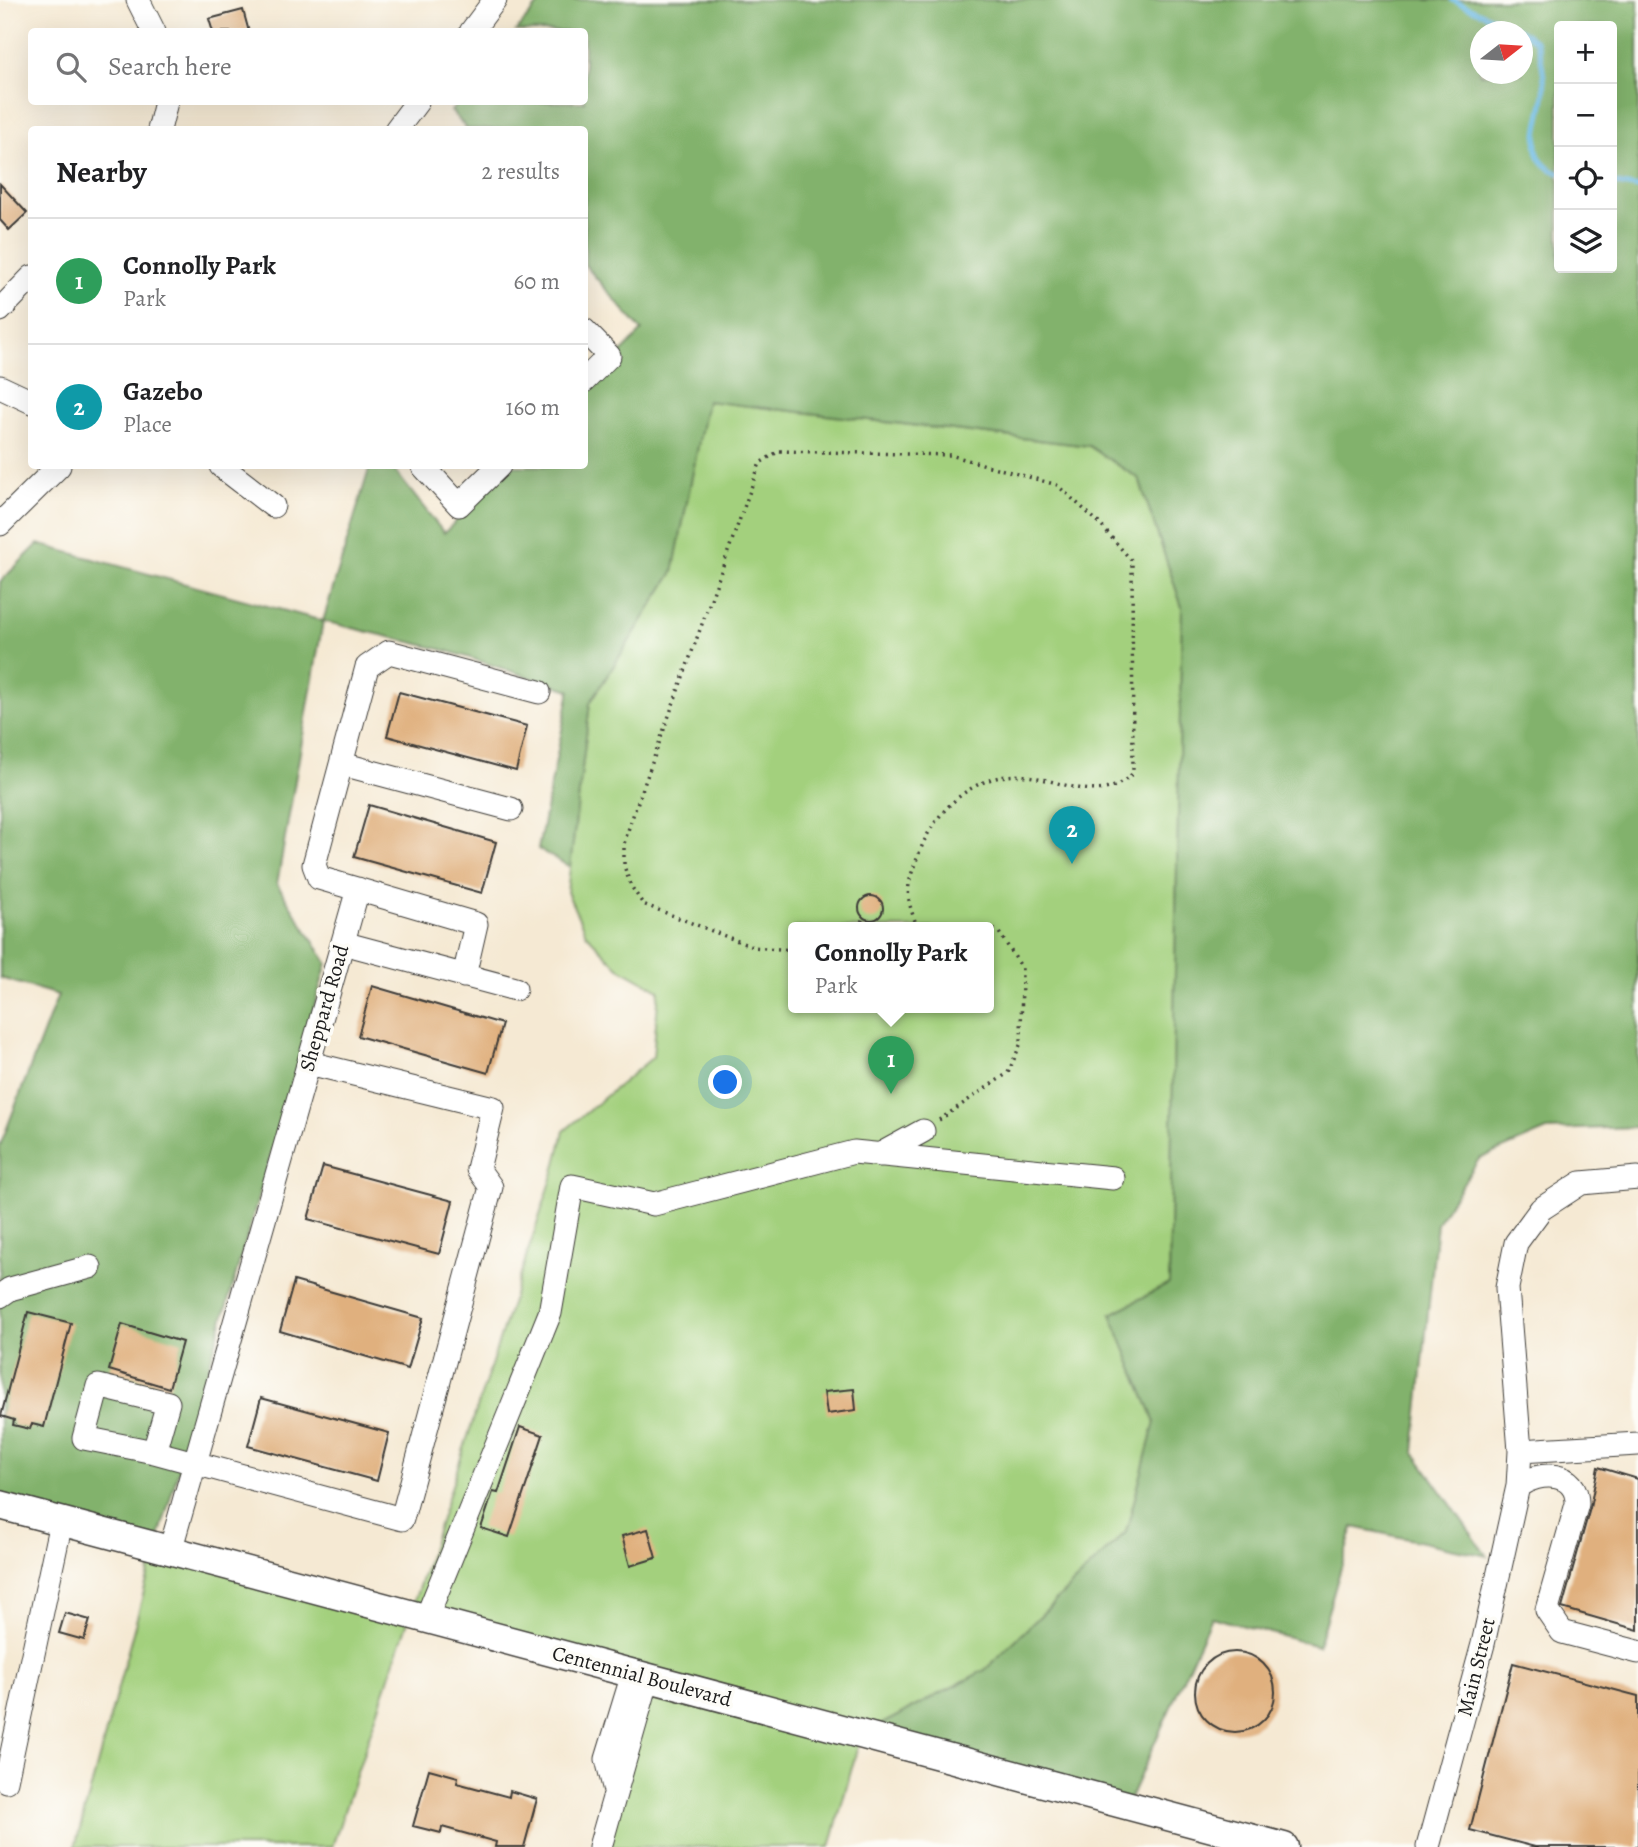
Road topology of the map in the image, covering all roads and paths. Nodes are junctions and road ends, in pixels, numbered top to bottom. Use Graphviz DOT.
graph roads {
  1 [pos="138,0"];
  2 [pos="495,0"];
  3 [pos="152,28"];
  4 [pos="474,28"];
  5 [pos="165,105"];
  6 [pos="415,105"];
  7 [pos="160,126"];
  8 [pos="399,126"];
  9 [pos="28,281"];
  10 [pos="0,310"];
  11 [pos="588,334"];
  12 [pos="588,377"];
  13 [pos="0,387"];
  14 [pos="28,400"];
  15 [pos="56,469"];
  16 [pos="225,469"];
  17 [pos="426,469"];
  18 [pos="493,469"];
  19 [pos="273,506"];
  20 [pos="0,524"];
  21 [pos="539,692"];
  22 [pos="342,764"];
  23 [pos="511,809"];
  24 [pos="358,889"];
  25 [pos="863,918"];
  26 [pos="861,922"];
  27 [pos="916,922"];
  28 [pos="994,930"];
  29 [pos="343,943"];
  30 [pos="788,950"];
  31 [pos="464,976"];
  32 [pos="515,989"];
  33 [pos="309,1063"];
  34 [pos="923,1130"];
  35 [pos="879,1155"];
  36 [pos="1113,1178"];
  37 [pos="1638,1178"];
  38 [pos="90,1268"];
  39 [pos="0,1296"];
  40 [pos="1638,1444"];
  41 [pos="1520,1451"];
  42 [pos="154,1452"];
  43 [pos="196,1463"];
  44 [pos="1518,1486"];
  45 [pos="0,1505"];
  46 [pos="61,1522"];
  47 [pos="170,1551"];
  48 [pos="426,1619"];
  49 [pos="1638,1652"];
  50 [pos="640,1676"];
  51 [pos="6,1781"];
  52 [pos="600,1847"];
  53 [pos="1284,1847"];
  54 [pos="1428,1847"];
  1 -- 3 [label="street"];
  2 -- 4 [label="street"];
  5 -- 7 [label="street"];
  6 -- 8 [label="street"];
  9 -- 10 [label="street"];
  11 -- 12 [label="street"];
  13 -- 14 [label="street"];
  15 -- 20 [label="street"];
  16 -- 19 [label="street"];
  17 -- 18 [label="street"];
  21 -- 22 [label="street"];
  22 -- 23 [label="street"];
  22 -- 24 [label="street"];
  24 -- 29 [label="street, Sheppard Road"];
  24 -- 31 [label="street"];
  25 -- 26 [label="path"];
  27 -- 30 [label="path"];
  28 -- 34 [label="path"];
  29 -- 31 [label="street"];
  29 -- 33 [label="street, Sheppard Road"];
  31 -- 32 [label="street"];
  33 -- 43 [label="street, Sheppard Road"];
  33 -- 43 [label="street"];
  34 -- 35 [label="street"];
  35 -- 36 [label="street"];
  35 -- 48 [label="street"];
  37 -- 41 [label="street, Main Street"];
  38 -- 39 [label="street"];
  40 -- 41 [label="street"];
  41 -- 44 [label="street, Main Street"];
  42 -- 43 [label="street"];
  43 -- 47 [label="street, Sheppard Road"];
  44 -- 49 [label="street"];
  44 -- 54 [label="street, Main Street"];
  45 -- 46 [label="main road, Centennial Boulevard"];
  46 -- 47 [label="main road, Centennial Boulevard"];
  46 -- 51 [label="street"];
  47 -- 48 [label="main road, Centennial Boulevard"];
  48 -- 50 [label="main road, Centennial Boulevard"];
  50 -- 52 [label="street"];
  50 -- 53 [label="main road, Centennial Boulevard"];
}
